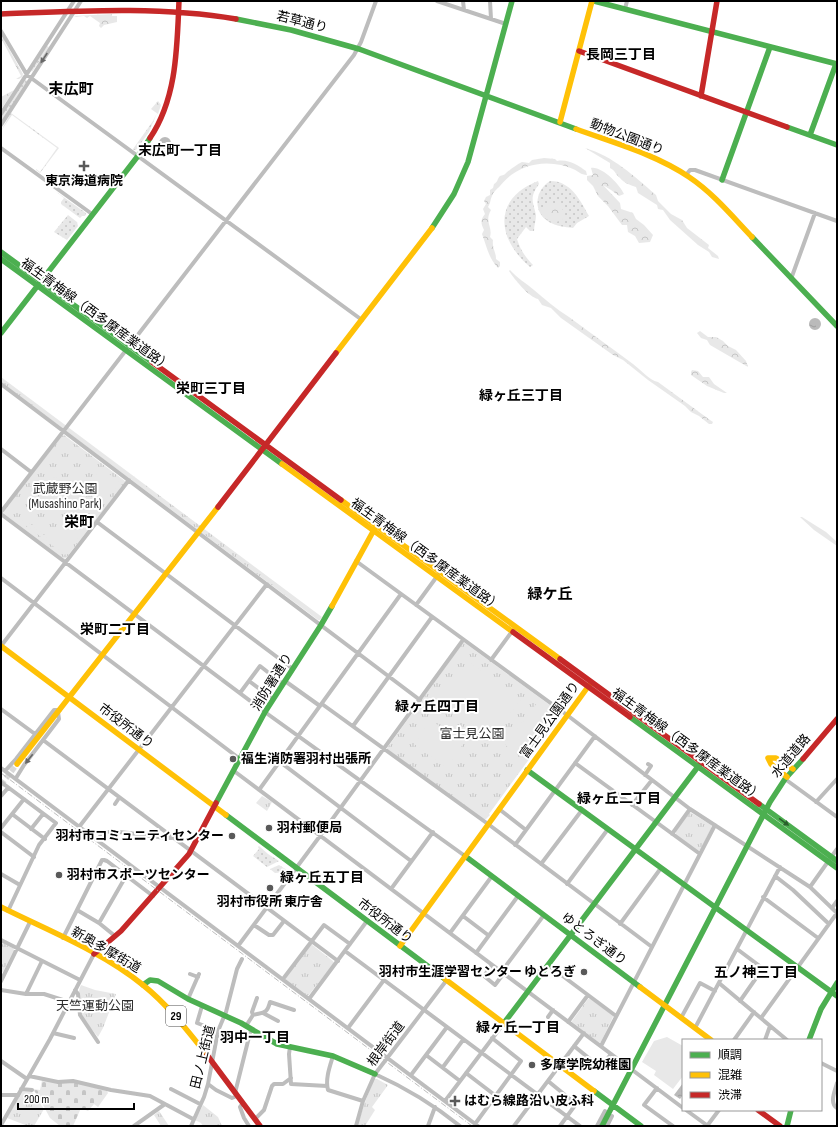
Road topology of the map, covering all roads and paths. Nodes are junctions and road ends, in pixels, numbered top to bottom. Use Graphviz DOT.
graph roads {
  1 [pos="74,1"];
  2 [pos="81,1"];
  3 [pos="179,1"];
  4 [pos="376,1"];
  5 [pos="437,1"];
  6 [pos="463,1"];
  7 [pos="490,1"];
  8 [pos="512,1"];
  9 [pos="593,1"];
  10 [pos="627,1"];
  11 [pos="717,1"];
  12 [pos="625,9"];
  13 [pos="464,10"];
  14 [pos="67,11"];
  15 [pos="74,11"];
  16 [pos="178,12"];
  17 [pos="1,14"];
  18 [pos="491,19"];
  19 [pos="506,24"];
  20 [pos="1,31"];
  21 [pos="712,32"];
  22 [pos="48,42"];
  23 [pos="52,45"];
  24 [pos="770,47"];
  25 [pos="358,49"];
  26 [pos="579,52"];
  27 [pos="837,64"];
  28 [pos="27,74"];
  29 [pos="31,78"];
  30 [pos="487,96"];
  31 [pos="701,96"];
  32 [pos="747,112"];
  33 [pos="1,114"];
  34 [pos="560,122"];
  35 [pos="1,125"];
  36 [pos="810,135"];
  37 [pos="837,145"];
  38 [pos="1,148"];
  39 [pos="138,156"];
  40 [pos="686,175"];
  41 [pos="722,180"];
  42 [pos="815,213"];
  43 [pos="92,214"];
  44 [pos="226,220"];
  45 [pos="837,221"];
  46 [pos="1,252"];
  47 [pos="1,259"];
  48 [pos="791,279"];
  49 [pos="39,283"];
  50 [pos="362,320"];
  51 [pos="837,326"];
  52 [pos="1,333"];
  53 [pos="128,348"];
  54 [pos="1,384"];
  55 [pos="64,431"];
  56 [pos="264,447"];
  57 [pos="1,449"];
  58 [pos="31,472"];
  59 [pos="129,480"];
  60 [pos="1,513"];
  61 [pos="97,522"];
  62 [pos="375,528"];
  63 [pos="198,532"];
  64 [pos="356,561"];
  65 [pos="66,562"];
  66 [pos="166,574"];
  67 [pos="438,574"];
  68 [pos="1,578"];
  69 [pos="267,584"];
  70 [pos="401,594"];
  71 [pos="34,603"];
  72 [pos="416,605"];
  73 [pos="135,614"];
  74 [pos="432,617"];
  75 [pos="321,625"];
  76 [pos="235,626"];
  77 [pos="513,629"];
  78 [pos="463,640"];
  79 [pos="1,646"];
  80 [pos="358,654"];
  81 [pos="103,655"];
  82 [pos="491,660"];
  83 [pos="204,666"];
  84 [pos="293,669"];
  85 [pos="389,677"];
  86 [pos="249,681"];
  87 [pos="284,683"];
  88 [pos="590,684"];
  89 [pos="240,693"];
  90 [pos="70,698"];
  91 [pos="273,699"];
  92 [pos="420,700"];
  93 [pos="321,705"];
  94 [pos="172,707"];
  95 [pos="1,709"];
  96 [pos="59,711"];
  97 [pos="265,712"];
  98 [pos="567,715"];
  99 [pos="837,720"];
  100 [pos="353,726"];
  101 [pos="834,727"];
  102 [pos="35,734"];
  103 [pos="298,736"];
  104 [pos="595,736"];
  105 [pos="43,740"];
  106 [pos="384,749"];
  107 [pos="139,750"];
  108 [pos="240,759"];
  109 [pos="280,762"];
  110 [pos="575,763"];
  111 [pos="17,764"];
  112 [pos="648,764"];
  113 [pos="699,764"];
  114 [pos="1,768"];
  115 [pos="793,769"];
  116 [pos="527,770"];
  117 [pos="5,771"];
  118 [pos="234,771"];
  119 [pos="645,775"];
  120 [pos="16,778"];
  121 [pos="786,778"];
  122 [pos="837,779"];
  123 [pos="652,780"];
  124 [pos="361,781"];
  125 [pos="1,782"];
  126 [pos="8,788"];
  127 [pos="108,789"];
  128 [pos="259,790"];
  129 [pos="556,791"];
  130 [pos="1,796"];
  131 [pos="119,798"];
  132 [pos="675,798"];
  133 [pos="24,799"];
  134 [pos="816,802"];
  135 [pos="114,804"];
  136 [pos="632,805"];
  137 [pos="214,807"];
  138 [pos="341,808"];
  139 [pos="499,809"];
  140 [pos="690,809"];
  141 [pos="582,810"];
  142 [pos="765,812"];
  143 [pos="12,814"];
  144 [pos="43,814"];
  145 [pos="837,817"];
  146 [pos="656,822"];
  147 [pos="488,824"];
  148 [pos="715,825"];
  149 [pos="79,827"];
  150 [pos="1,828"];
  151 [pos="32,829"];
  152 [pos="608,829"];
  153 [pos="526,830"];
  154 [pos="1,832"];
  155 [pos="433,832"];
  156 [pos="672,834"];
  157 [pos="320,836"];
  158 [pos="172,838"];
  159 [pos="44,839"];
  160 [pos="97,840"];
  161 [pos="515,845"];
  162 [pos="747,846"];
  163 [pos="636,849"];
  164 [pos="837,849"];
  165 [pos="191,852"];
  166 [pos="700,854"];
  167 [pos="465,856"];
  168 [pos="34,857"];
  169 [pos="830,859"];
  170 [pos="411,861"];
  171 [pos="837,861"];
  172 [pos="541,864"];
  173 [pos="780,867"];
  174 [pos="297,868"];
  175 [pos="661,868"];
  176 [pos="837,868"];
  177 [pos="1,874"];
  178 [pos="126,876"];
  179 [pos="492,876"];
  180 [pos="774,876"];
  181 [pos="567,884"];
  182 [pos="20,885"];
  183 [pos="684,885"];
  184 [pos="161,887"];
  185 [pos="810,887"];
  186 [pos="391,889"];
  187 [pos="153,896"];
  188 [pos="518,896"];
  189 [pos="763,898"];
  190 [pos="837,901"];
  191 [pos="594,904"];
  192 [pos="1,907"];
  193 [pos="267,908"];
  194 [pos="715,908"];
  195 [pos="832,908"];
  196 [pos="77,910"];
  197 [pos="8,911"];
  198 [pos="423,913"];
  199 [pos="837,913"];
  200 [pos="544,915"];
  201 [pos="463,916"];
  202 [pos="284,921"];
  203 [pos="367,921"];
  204 [pos="30,922"];
  205 [pos="99,923"];
  206 [pos="620,924"];
  207 [pos="829,924"];
  208 [pos="254,925"];
  209 [pos="747,930"];
  210 [pos="450,934"];
  211 [pos="488,935"];
  212 [pos="570,935"];
  213 [pos="115,936"];
  214 [pos="63,938"];
  215 [pos="818,938"];
  216 [pos="1,940"];
  217 [pos="311,941"];
  218 [pos="350,944"];
  219 [pos="238,946"];
  220 [pos="400,946"];
  221 [pos="652,947"];
  222 [pos="17,948"];
  223 [pos="737,949"];
  224 [pos="346,951"];
  225 [pos="476,952"];
  226 [pos="94,954"];
  227 [pos="123,959"];
  228 [pos="242,959"];
  229 [pos="42,961"];
  230 [pos="338,961"];
  231 [pos="115,965"];
  232 [pos="492,965"];
  233 [pos="548,965"];
  234 [pos="797,967"];
  235 [pos="533,968"];
  236 [pos="503,972"];
  237 [pos="190,974"];
  238 [pos="541,974"];
  239 [pos="283,979"];
  240 [pos="80,980"];
  241 [pos="384,980"];
  242 [pos="1,981"];
  243 [pos="446,981"];
  244 [pos="634,982"];
  245 [pos="719,983"];
  246 [pos="837,984"];
  247 [pos="143,985"];
  248 [pos="1,990"];
  249 [pos="75,990"];
  250 [pos="715,991"];
  251 [pos="528,992"];
  252 [pos="831,992"];
  253 [pos="26,994"];
  254 [pos="588,995"];
  255 [pos="837,996"];
  256 [pos="257,998"];
  257 [pos="188,999"];
  258 [pos="309,999"];
  259 [pos="740,1000"];
  260 [pos="69,1002"];
  261 [pos="202,1006"];
  262 [pos="665,1006"];
  263 [pos="294,1010"];
  264 [pos="424,1010"];
  265 [pos="553,1010"];
  266 [pos="754,1012"];
  267 [pos="263,1013"];
  268 [pos="224,1015"];
  269 [pos="253,1015"];
  270 [pos="616,1016"];
  271 [pos="548,1018"];
  272 [pos="682,1018"];
  273 [pos="761,1018"];
  274 [pos="278,1021"];
  275 [pos="568,1022"];
  276 [pos="504,1023"];
  277 [pos="770,1026"];
  278 [pos="249,1027"];
  279 [pos="447,1027"];
  280 [pos="348,1028"];
  281 [pos="695,1028"];
  282 [pos="218,1031"];
  283 [pos="53,1033"];
  284 [pos="584,1034"];
  285 [pos="74,1038"];
  286 [pos="492,1038"];
  287 [pos="710,1039"];
  288 [pos="735,1039"];
  289 [pos="765,1039"];
  290 [pos="784,1039"];
  291 [pos="809,1039"];
  292 [pos="463,1040"];
  293 [pos="98,1042"];
  294 [pos="574,1046"];
  295 [pos="601,1046"];
  296 [pos="290,1047"];
  297 [pos="481,1053"];
  298 [pos="611,1054"];
  299 [pos="426,1055"];
  300 [pos="333,1056"];
  301 [pos="388,1058"];
  302 [pos="1,1061"];
  303 [pos="212,1061"];
  304 [pos="822,1064"];
  305 [pos="560,1066"];
  306 [pos="443,1067"];
  307 [pos="632,1069"];
  308 [pos="837,1071"];
  309 [pos="466,1073"];
  310 [pos="375,1074"];
  311 [pos="411,1075"];
  312 [pos="512,1075"];
  313 [pos="28,1077"];
  314 [pos="291,1078"];
  315 [pos="460,1081"];
  316 [pos="548,1081"];
  317 [pos="837,1083"];
  318 [pos="208,1084"];
  319 [pos="327,1086"];
  320 [pos="657,1088"];
  321 [pos="21,1089"];
  322 [pos="171,1089"];
  323 [pos="32,1090"];
  324 [pos="236,1094"];
  325 [pos="538,1094"];
  326 [pos="1,1095"];
  327 [pos="18,1096"];
  328 [pos="496,1096"];
  329 [pos="363,1101"];
  330 [pos="445,1101"];
  331 [pos="243,1103"];
  332 [pos="165,1104"];
  333 [pos="200,1104"];
  334 [pos="613,1105"];
  335 [pos="435,1107"];
  336 [pos="682,1107"];
  337 [pos="837,1108"];
  338 [pos="605,1111"];
  339 [pos="687,1111"];
  340 [pos="718,1111"];
  341 [pos="759,1111"];
  342 [pos="791,1111"];
  343 [pos="612,1116"];
  344 [pos="567,1117"];
  345 [pos="193,1119"];
  346 [pos="255,1119"];
  347 [pos="1,1125"];
  348 [pos="477,1125"];
  349 [pos="134,1126"];
  350 [pos="191,1126"];
  351 [pos="249,1126"];
  352 [pos="260,1126"];
  353 [pos="356,1126"];
  354 [pos="428,1126"];
  355 [pos="460,1126"];
  356 [pos="514,1126"];
  357 [pos="560,1126"];
  358 [pos="580,1126"];
  359 [pos="597,1126"];
  360 [pos="602,1126"];
  361 [pos="607,1126"];
  362 [pos="641,1126"];
  363 [pos="673,1126"];
  364 [pos="708,1126"];
  365 [pos="780,1126"];
  366 [pos="787,1126"];
  1 -- 14 [label="street"];
  2 -- 15 [label="street"];
  3 -- 16 [label="street"];
  4 -- 25 [label="street"];
  5 -- 13 [label="street"];
  6 -- 13 [label="street"];
  7 -- 18 [label="street"];
  8 -- 19 [label="street"];
  9 -- 12 [label="street"];
  9 -- 26 [label="street"];
  10 -- 12 [label="street"];
  11 -- 21 [label="street"];
  12 -- 21 [label="street"];
  13 -- 18 [label="street"];
  14 -- 15 [label="street, 若草通り"];
  14 -- 17 [label="street, 若草通り"];
  14 -- 22 [label="street"];
  15 -- 16 [label="street, 若草通り"];
  15 -- 23 [label="street"];
  16 -- 25 [label="street, 若草通り"];
  16 -- 39 [label="street"];
  18 -- 19 [label="street"];
  19 -- 30 [label="street"];
  20 -- 28 [label="street"];
  21 -- 24 [label="street"];
  21 -- 31 [label="street"];
  22 -- 23 [label="street"];
  22 -- 28 [label="street"];
  23 -- 29 [label="street, one-way"];
  24 -- 27 [label="street"];
  24 -- 32 [label="street"];
  25 -- 30 [label="street, 動物公園通り"];
  25 -- 44 [label="street"];
  26 -- 31 [label="street"];
  26 -- 34 [label="street"];
  27 -- 36 [label="street"];
  28 -- 29 [label="street"];
  28 -- 33 [label="street"];
  29 -- 35 [label="street"];
  29 -- 39 [label="street"];
  30 -- 34 [label="street, 動物公園通り"];
  30 -- 50 [label="street"];
  31 -- 32 [label="street"];
  32 -- 36 [label="street"];
  32 -- 41 [label="street"];
  34 -- 40 [label="street, 動物公園通り"];
  36 -- 37 [label="street"];
  38 -- 43 [label="street"];
  39 -- 43 [label="street"];
  39 -- 44 [label="street"];
  40 -- 41 [label="street"];
  40 -- 48 [label="street, 動物公園通り"];
  41 -- 42 [label="street"];
  42 -- 45 [label="street"];
  42 -- 48 [label="street"];
  43 -- 49 [label="street"];
  44 -- 50 [label="street"];
  44 -- 53 [label="street"];
  46 -- 49 [label="street, 福生青梅線（西多摩産業道路）"];
  47 -- 49 [label="street, 福生青梅線（西多摩産業道路）"];
  48 -- 51 [label="street, 動物公園通り"];
  49 -- 52 [label="street"];
  49 -- 53 [label="street, 福生青梅線（西多摩産業道路）"];
  50 -- 56 [label="street"];
  53 -- 55 [label="street"];
  53 -- 56 [label="street, 福生青梅線（西多摩産業道路）"];
  54 -- 55 [label="street"];
  55 -- 58 [label="street"];
  55 -- 59 [label="street"];
  56 -- 62 [label="street, 福生青梅線（西多摩産業道路）"];
  56 -- 63 [label="street"];
  57 -- 58 [label="street"];
  58 -- 60 [label="street"];
  59 -- 61 [label="street"];
  59 -- 63 [label="street"];
  60 -- 65 [label="street"];
  61 -- 65 [label="street"];
  61 -- 66 [label="street"];
  62 -- 64 [label="street, 消防署通り"];
  62 -- 67 [label="street, 福生青梅線（西多摩産業道路）"];
  63 -- 66 [label="street"];
  63 -- 69 [label="street"];
  64 -- 70 [label="street"];
  64 -- 75 [label="street, 消防署通り"];
  65 -- 71 [label="street"];
  65 -- 73 [label="street"];
  66 -- 73 [label="street"];
  66 -- 76 [label="street"];
  67 -- 72 [label="street"];
  67 -- 77 [label="street, 福生青梅線（西多摩産業道路）"];
  68 -- 71 [label="street"];
  69 -- 75 [label="street"];
  69 -- 76 [label="street"];
  70 -- 72 [label="street"];
  70 -- 80 [label="street"];
  71 -- 79 [label="street"];
  71 -- 81 [label="street"];
  72 -- 74 [label="street"];
  73 -- 81 [label="street"];
  73 -- 83 [label="street"];
  74 -- 78 [label="street"];
  74 -- 85 [label="street"];
  75 -- 80 [label="street"];
  75 -- 84 [label="street, 消防署通り"];
  76 -- 83 [label="street"];
  76 -- 84 [label="street"];
  77 -- 82 [label="street"];
  77 -- 88 [label="street, 福生青梅線（西多摩産業道路）"];
  78 -- 82 [label="street"];
  78 -- 92 [label="street"];
  79 -- 90 [label="street, 市役所通り"];
  80 -- 85 [label="street"];
  80 -- 93 [label="street"];
  81 -- 90 [label="street"];
  81 -- 94 [label="street"];
  82 -- 98 [label="street"];
  83 -- 89 [label="street"];
  83 -- 94 [label="street"];
  84 -- 87 [label="street, 消防署通り"];
  85 -- 92 [label="street"];
  85 -- 100 [label="street"];
  86 -- 87 [label="street"];
  86 -- 89 [label="street"];
  86 -- 91 [label="street"];
  87 -- 91 [label="street, 消防署通り"];
  87 -- 93 [label="street"];
  88 -- 98 [label="street, 富士見公園通り"];
  88 -- 113 [label="street, 福生青梅線（西多摩産業道路）"];
  89 -- 97 [label="street"];
  90 -- 96 [label="street"];
  90 -- 107 [label="street, 市役所通り"];
  91 -- 97 [label="street, 消防署通り"];
  92 -- 106 [label="street"];
  93 -- 100 [label="street"];
  93 -- 103 [label="street"];
  94 -- 107 [label="street"];
  94 -- 108 [label="street"];
  95 -- 102 [label="street"];
  96 -- 102 [label="street"];
  96 -- 105 [label="street"];
  96 -- 111 [label="street"];
  97 -- 103 [label="street"];
  97 -- 108 [label="street, 消防署通り"];
  98 -- 104 [label="street"];
  98 -- 116 [label="street, 富士見公園通り"];
  99 -- 101 [label="street, 水道道路"];
  100 -- 106 [label="street"];
  101 -- 115 [label="street, 水道道路"];
  102 -- 117 [label="street"];
  103 -- 109 [label="street"];
  103 -- 124 [label="street"];
  104 -- 110 [label="street"];
  104 -- 119 [label="street"];
  105 -- 120 [label="street, one-way"];
  105 -- 127 [label="street"];
  106 -- 124 [label="street"];
  106 -- 147 [label="street"];
  107 -- 127 [label="street"];
  107 -- 137 [label="street, 市役所通り"];
  108 -- 118 [label="street, 消防署通り"];
  109 -- 128 [label="street"];
  109 -- 138 [label="street"];
  110 -- 129 [label="street"];
  110 -- 136 [label="street"];
  112 -- 119 [label="street"];
  113 -- 132 [label="street"];
  113 -- 142 [label="street, 福生青梅線（西多摩産業道路）"];
  114 -- 117 [label="street"];
  115 -- 121 [label="street, 水道道路"];
  115 -- 121 [label="street"];
  116 -- 129 [label="street"];
  116 -- 139 [label="street, 富士見公園通り"];
  117 -- 120 [label="street"];
  118 -- 128 [label="street"];
  118 -- 137 [label="street, 消防署通り"];
  119 -- 123 [label="street"];
  120 -- 149 [label="street"];
  121 -- 134 [label="street"];
  121 -- 142 [label="street, 水道道路"];
  122 -- 134 [label="street"];
  123 -- 132 [label="street"];
  123 -- 136 [label="street"];
  124 -- 138 [label="street"];
  124 -- 155 [label="street"];
  125 -- 126 [label="street"];
  126 -- 130 [label="street"];
  126 -- 133 [label="street"];
  127 -- 131 [label="street"];
  127 -- 149 [label="street"];
  128 -- 157 [label="street"];
  129 -- 141 [label="street"];
  129 -- 153 [label="street"];
  131 -- 135 [label="street"];
  131 -- 158 [label="street"];
  132 -- 140 [label="street"];
  132 -- 146 [label="street"];
  133 -- 143 [label="street"];
  133 -- 144 [label="street"];
  134 -- 145 [label="street"];
  136 -- 146 [label="street"];
  137 -- 165 [label="street, 消防署通り"];
  137 -- 174 [label="street, 市役所通り"];
  138 -- 157 [label="street"];
  138 -- 170 [label="street"];
  139 -- 147 [label="street, 富士見公園通り"];
  139 -- 153 [label="street"];
  140 -- 148 [label="street"];
  140 -- 156 [label="street"];
  141 -- 152 [label="street"];
  141 -- 172 [label="street"];
  142 -- 162 [label="street, 水道道路"];
  142 -- 169 [label="street, 福生青梅線（西多摩産業道路）"];
  143 -- 150 [label="street"];
  143 -- 151 [label="street"];
  144 -- 151 [label="street"];
  144 -- 159 [label="street"];
  146 -- 156 [label="street"];
  146 -- 163 [label="street"];
  147 -- 161 [label="street"];
  147 -- 167 [label="street, 富士見公園通り"];
  148 -- 162 [label="street"];
  148 -- 166 [label="street"];
  149 -- 160 [label="street"];
  151 -- 159 [label="street"];
  152 -- 163 [label="street"];
  152 -- 181 [label="street"];
  153 -- 161 [label="street"];
  154 -- 168 [label="street"];
  155 -- 167 [label="street"];
  155 -- 170 [label="street"];
  156 -- 166 [label="street"];
  157 -- 174 [label="street"];
  157 -- 186 [label="street"];
  158 -- 160 [label="street"];
  158 -- 165 [label="street"];
  159 -- 168 [label="street"];
  160 -- 184 [label="street"];
  161 -- 172 [label="street"];
  162 -- 173 [label="street"];
  162 -- 194 [label="street, 水道道路"];
  163 -- 175 [label="street"];
  163 -- 191 [label="street"];
  164 -- 169 [label="street"];
  165 -- 184 [label="street, 消防署通り"];
  165 -- 193 [label="street"];
  166 -- 183 [label="street"];
  167 -- 179 [label="street, ゆとろぎ通り"];
  167 -- 198 [label="street, 富士見公園通り"];
  168 -- 182 [label="street"];
  169 -- 171 [label="street, 福生青梅線（西多摩産業道路）"];
  169 -- 176 [label="street, 福生青梅線（西多摩産業道路）"];
  169 -- 185 [label="street"];
  170 -- 186 [label="street"];
  172 -- 181 [label="street"];
  173 -- 180 [label="street"];
  173 -- 185 [label="street"];
  174 -- 193 [label="street"];
  174 -- 203 [label="street, 市役所通り"];
  175 -- 183 [label="street"];
  175 -- 206 [label="street"];
  177 -- 182 [label="street"];
  178 -- 187 [label="street"];
  178 -- 196 [label="street"];
  178 -- 205 [label="street"];
  179 -- 188 [label="street, ゆとろぎ通り"];
  179 -- 201 [label="street"];
  180 -- 189 [label="street"];
  180 -- 207 [label="street"];
  181 -- 191 [label="street"];
  182 -- 197 [label="street"];
  183 -- 194 [label="street"];
  183 -- 221 [label="street"];
  184 -- 187 [label="street, 消防署通り"];
  184 -- 219 [label="street"];
  185 -- 195 [label="street"];
  186 -- 198 [label="street"];
  187 -- 213 [label="street, 消防署通り"];
  188 -- 200 [label="street, ゆとろぎ通り"];
  188 -- 211 [label="street"];
  189 -- 209 [label="street"];
  189 -- 215 [label="street"];
  190 -- 195 [label="street"];
  191 -- 206 [label="street"];
  191 -- 212 [label="street"];
  192 -- 197 [label="street, 新奥多摩街道 / 29"];
  193 -- 202 [label="street"];
  193 -- 208 [label="street"];
  194 -- 209 [label="street"];
  194 -- 262 [label="street, 水道道路"];
  195 -- 199 [label="street"];
  196 -- 205 [label="street"];
  196 -- 214 [label="street"];
  197 -- 204 [label="street, 新奥多摩街道 / 29"];
  198 -- 210 [label="street"];
  198 -- 220 [label="street, 富士見公園通り"];
  199 -- 207 [label="street"];
  200 -- 212 [label="street, ゆとろぎ通り"];
  200 -- 236 [label="street"];
  201 -- 210 [label="street"];
  201 -- 211 [label="street"];
  202 -- 208 [label="street"];
  202 -- 217 [label="street"];
  203 -- 218 [label="street"];
  203 -- 220 [label="street, 市役所通り"];
  204 -- 214 [label="street, 新奥多摩街道 / 29"];
  204 -- 222 [label="street"];
  205 -- 213 [label="street"];
  206 -- 221 [label="street"];
  207 -- 215 [label="street"];
  208 -- 219 [label="street"];
  209 -- 223 [label="street"];
  209 -- 234 [label="street"];
  210 -- 225 [label="street"];
  211 -- 225 [label="street"];
  212 -- 233 [label="street"];
  212 -- 244 [label="street, ゆとろぎ通り"];
  213 -- 226 [label="street, 消防署通り"];
  214 -- 226 [label="street, 新奥多摩街道 / 29"];
  215 -- 234 [label="street"];
  216 -- 222 [label="street"];
  217 -- 218 [label="street"];
  217 -- 230 [label="street"];
  217 -- 239 [label="street"];
  218 -- 224 [label="street"];
  219 -- 239 [label="street"];
  220 -- 243 [label="street, 市役所通り"];
  221 -- 244 [label="street"];
  222 -- 229 [label="street"];
  222 -- 242 [label="street"];
  223 -- 245 [label="street"];
  223 -- 259 [label="street"];
  224 -- 230 [label="street"];
  224 -- 241 [label="street"];
  225 -- 232 [label="street"];
  226 -- 231 [label="street, 新奥多摩街道 / 29"];
  226 -- 240 [label="street"];
  227 -- 231 [label="street"];
  228 -- 268 [label="street, 田ノ上街道"];
  229 -- 240 [label="street"];
  229 -- 253 [label="street"];
  230 -- 258 [label="street"];
  231 -- 247 [label="street, 新奥多摩街道 / 29"];
  232 -- 236 [label="street"];
  232 -- 236 [label="street"];
  233 -- 238 [label="street"];
  233 -- 254 [label="street"];
  234 -- 252 [label="street"];
  234 -- 273 [label="street"];
  235 -- 238 [label="street"];
  236 -- 251 [label="street"];
  237 -- 257 [label="street"];
  238 -- 251 [label="street"];
  239 -- 258 [label="street"];
  240 -- 249 [label="street"];
  241 -- 264 [label="street"];
  241 -- 280 [label="street"];
  243 -- 264 [label="street, 根岸街道"];
  243 -- 276 [label="street, 市役所通り"];
  244 -- 262 [label="street, ゆとろぎ通り"];
  244 -- 270 [label="street"];
  245 -- 250 [label="street"];
  245 -- 259 [label="street"];
  246 -- 252 [label="street"];
  247 -- 257 [label="street"];
  247 -- 303 [label="street, 新奥多摩街道 / 29"];
  248 -- 253 [label="street"];
  249 -- 260 [label="street"];
  249 -- 293 [label="street"];
  250 -- 272 [label="street"];
  250 -- 281 [label="street"];
  251 -- 265 [label="street"];
  251 -- 276 [label="street"];
  252 -- 255 [label="street"];
  252 -- 291 [label="street"];
  253 -- 260 [label="street"];
  254 -- 270 [label="street"];
  254 -- 275 [label="street"];
  256 -- 269 [label="street"];
  257 -- 261 [label="street"];
  258 -- 280 [label="street"];
  259 -- 266 [label="street"];
  260 -- 283 [label="street"];
  261 -- 268 [label="street"];
  261 -- 282 [label="street"];
  262 -- 272 [label="street, ゆとろぎ通り"];
  262 -- 307 [label="street, 水道道路"];
  263 -- 267 [label="street"];
  264 -- 279 [label="street"];
  264 -- 301 [label="street, 根岸街道"];
  265 -- 271 [label="street"];
  265 -- 275 [label="street"];
  266 -- 273 [label="street"];
  266 -- 288 [label="street"];
  267 -- 269 [label="street"];
  267 -- 274 [label="street"];
  268 -- 278 [label="street"];
  268 -- 282 [label="street, 田ノ上街道"];
  269 -- 278 [label="street"];
  270 -- 295 [label="street"];
  272 -- 281 [label="street, ゆとろぎ通り"];
  273 -- 277 [label="street"];
  275 -- 284 [label="street"];
  276 -- 286 [label="street"];
  276 -- 305 [label="street, 市役所通り"];
  277 -- 289 [label="street"];
  277 -- 290 [label="street"];
  278 -- 296 [label="street"];
  278 -- 324 [label="street"];
  279 -- 292 [label="street"];
  279 -- 299 [label="street"];
  280 -- 301 [label="street"];
  281 -- 287 [label="street, ゆとろぎ通り"];
  282 -- 303 [label="street, 田ノ上街道"];
  283 -- 285 [label="street"];
  283 -- 313 [label="street"];
  284 -- 294 [label="street"];
  284 -- 295 [label="street"];
  286 -- 297 [label="street"];
  286 -- 312 [label="street"];
  292 -- 297 [label="street"];
  292 -- 306 [label="street"];
  294 -- 298 [label="street"];
  294 -- 305 [label="street"];
  295 -- 298 [label="street"];
  296 -- 300 [label="street"];
  296 -- 314 [label="street"];
  297 -- 309 [label="street"];
  297 -- 312 [label="street"];
  298 -- 307 [label="street"];
  299 -- 306 [label="street"];
  299 -- 311 [label="street"];
  300 -- 310 [label="street"];
  300 -- 319 [label="street"];
  301 -- 310 [label="street, 根岸街道"];
  301 -- 311 [label="street"];
  302 -- 313 [label="street"];
  303 -- 318 [label="street, 田ノ上街道"];
  303 -- 324 [label="street, 新奥多摩街道 / 29"];
  304 -- 308 [label="street"];
  305 -- 316 [label="street"];
  305 -- 334 [label="street, 市役所通り"];
  306 -- 315 [label="street"];
  307 -- 320 [label="street"];
  307 -- 334 [label="street, 水道道路"];
  309 -- 315 [label="street"];
  309 -- 328 [label="street"];
  310 -- 329 [label="street, 根岸街道"];
  310 -- 335 [label="street"];
  311 -- 330 [label="street"];
  312 -- 325 [label="street"];
  312 -- 328 [label="street"];
  313 -- 321 [label="street"];
  313 -- 332 [label="street"];
  314 -- 319 [label="street"];
  314 -- 346 [label="street"];
  315 -- 330 [label="street"];
  316 -- 325 [label="street"];
  316 -- 344 [label="street"];
  317 -- 337 [label="street"];
  318 -- 324 [label="street"];
  318 -- 333 [label="street, 田ノ上街道"];
  319 -- 329 [label="street"];
  320 -- 336 [label="street"];
  320 -- 363 [label="street"];
  321 -- 323 [label="street"];
  321 -- 327 [label="street"];
  322 -- 333 [label="street"];
  324 -- 331 [label="street, 新奥多摩街道 / 29"];
  325 -- 344 [label="street"];
  325 -- 356 [label="street"];
  326 -- 327 [label="street"];
  327 -- 347 [label="street"];
  328 -- 348 [label="street"];
  329 -- 353 [label="street, 根岸街道"];
  330 -- 348 [label="street"];
  331 -- 346 [label="street, 新奥多摩街道 / 29"];
  331 -- 351 [label="street"];
  332 -- 345 [label="street"];
  332 -- 349 [label="street"];
  333 -- 345 [label="street, 田ノ上街道"];
  334 -- 360 [label="street"];
  334 -- 362 [label="street, 市役所通り"];
  335 -- 354 [label="street"];
  335 -- 355 [label="street"];
  338 -- 359 [label="street"];
  339 -- 364 [label="street"];
  340 -- 364 [label="street"];
  341 -- 365 [label="street"];
  342 -- 366 [label="street"];
  343 -- 361 [label="street"];
  344 -- 357 [label="street"];
  344 -- 358 [label="street"];
  345 -- 350 [label="street, 田ノ上街道"];
  346 -- 352 [label="street, 新奥多摩街道 / 29"];
}
